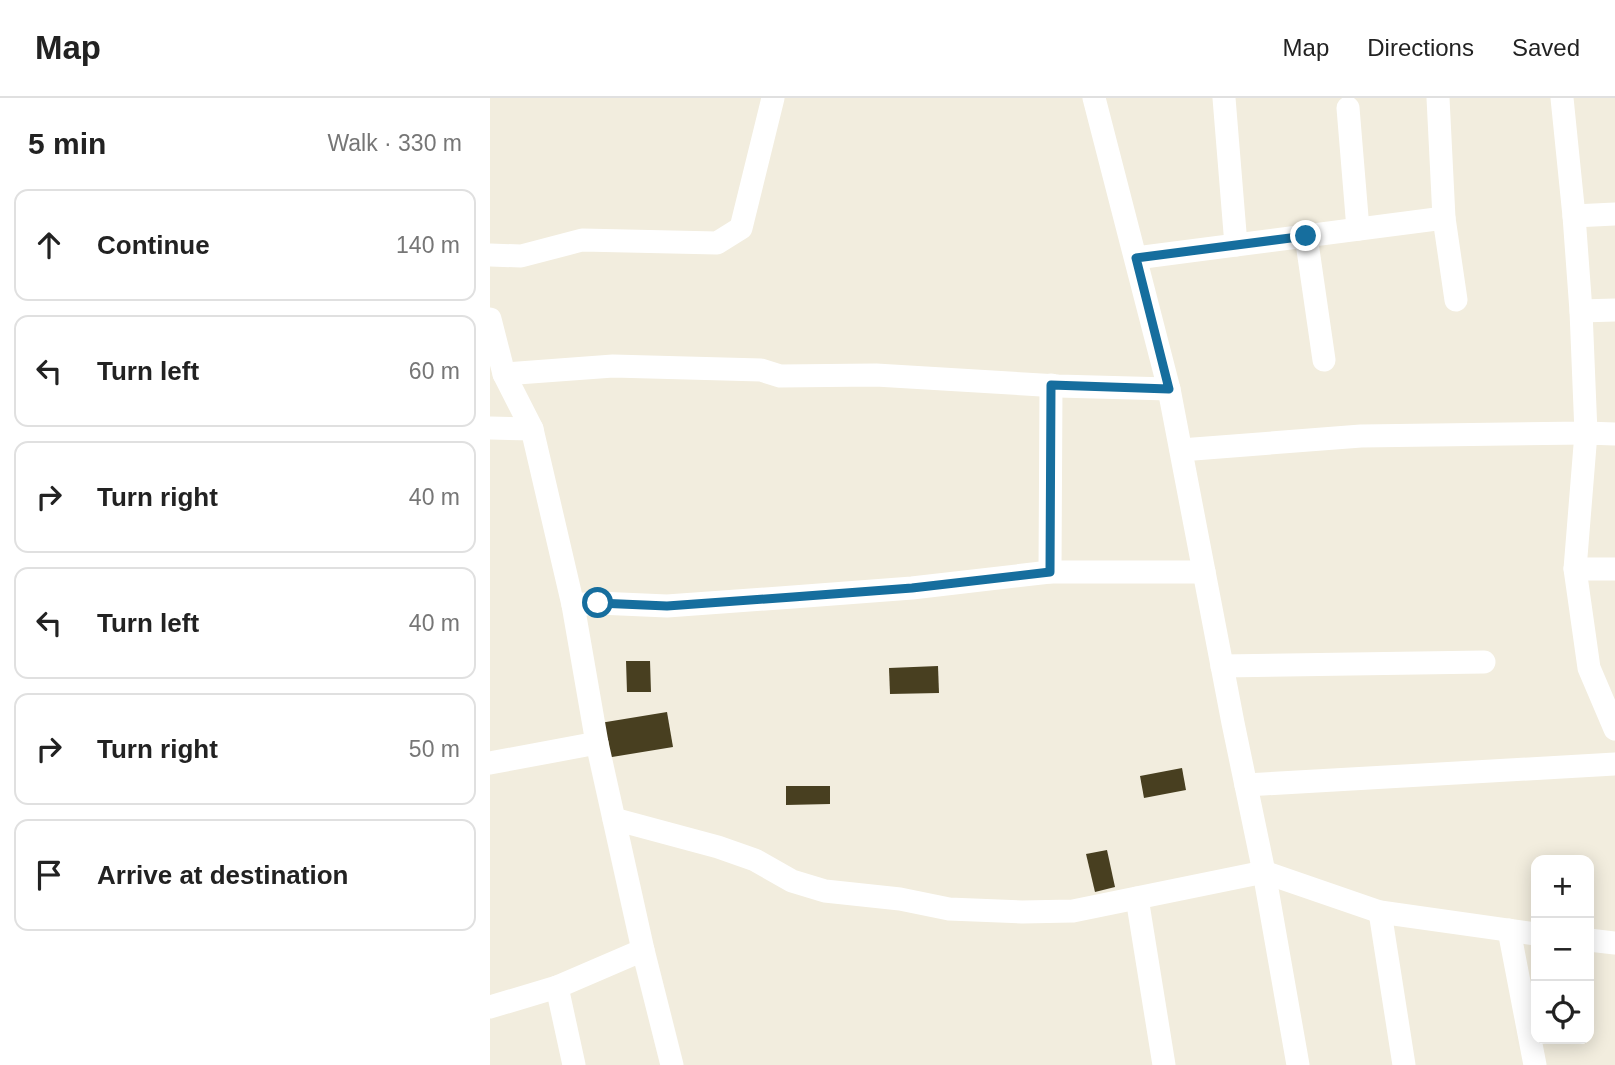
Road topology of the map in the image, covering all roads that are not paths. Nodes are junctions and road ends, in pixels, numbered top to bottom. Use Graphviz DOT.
graph roads {
  1 [pos="773,98"];
  2 [pos="1094,98"];
  3 [pos="1224,98"];
  4 [pos="1438,98"];
  5 [pos="1562,98"];
  6 [pos="1348,108"];
  7 [pos="1615,214"];
  8 [pos="1574,215"];
  9 [pos="1444,218"];
  10 [pos="1358,229"];
  11 [pos="1306,236"];
  12 [pos="1236,245"];
  13 [pos="490,255"];
  14 [pos="1136,258"];
  15 [pos="1456,299"];
  16 [pos="1615,310"];
  17 [pos="1581,311"];
  18 [pos="490,319"];
  19 [pos="1324,360"];
  20 [pos="504,374"];
  21 [pos="1051,385"];
  22 [pos="1169,389"];
  23 [pos="490,428"];
  24 [pos="532,429"];
  25 [pos="1586,433"];
  26 [pos="1615,434"];
  27 [pos="1181,450"];
  28 [pos="1575,569"];
  29 [pos="1615,569"];
  30 [pos="1050,572"];
  31 [pos="1205,572"];
  32 [pos="573,606"];
  33 [pos="1484,662"];
  34 [pos="1222,666"];
  35 [pos="1615,729"];
  36 [pos="597,743"];
  37 [pos="490,763"];
  38 [pos="1615,764"];
  39 [pos="1247,785"];
  40 [pos="614,819"];
  41 [pos="1264,872"];
  42 [pos="1137,898"];
  43 [pos="1380,912"];
  44 [pos="1509,930"];
  45 [pos="1531,933"];
  46 [pos="1594,941"];
  47 [pos="1615,943"];
  48 [pos="643,950"];
  49 [pos="557,987"];
  50 [pos="490,1007"];
  51 [pos="574,1065"];
  52 [pos="673,1065"];
  53 [pos="1164,1065"];
  54 [pos="1298,1065"];
  55 [pos="1404,1065"];
  56 [pos="1535,1065"];
  1 -- 13 [label="street"];
  2 -- 14 [label="street"];
  3 -- 12 [label="street"];
  4 -- 9 [label="street"];
  5 -- 8 [label="street"];
  6 -- 10 [label="street"];
  7 -- 8 [label="street"];
  8 -- 17 [label="street"];
  9 -- 10 [label="street"];
  9 -- 15 [label="street"];
  10 -- 11 [label="street"];
  11 -- 12 [label="street"];
  11 -- 19 [label="street"];
  12 -- 14 [label="street"];
  14 -- 22 [label="street"];
  16 -- 17 [label="street"];
  17 -- 25 [label="street"];
  18 -- 20 [label="street"];
  20 -- 21 [label="street"];
  20 -- 24 [label="street"];
  21 -- 22 [label="street"];
  21 -- 30 [label="street"];
  22 -- 27 [label="street"];
  23 -- 24 [label="street"];
  24 -- 32 [label="street"];
  25 -- 26 [label="street"];
  25 -- 27 [label="street"];
  25 -- 28 [label="street"];
  27 -- 31 [label="street"];
  28 -- 29 [label="street"];
  28 -- 35 [label="street"];
  30 -- 31 [label="street"];
  30 -- 32 [label="street"];
  31 -- 34 [label="street"];
  32 -- 36 [label="street"];
  33 -- 34 [label="street"];
  34 -- 39 [label="street"];
  36 -- 37 [label="street"];
  36 -- 40 [label="street"];
  38 -- 39 [label="street"];
  39 -- 41 [label="street"];
  40 -- 42 [label="street"];
  40 -- 48 [label="street"];
  41 -- 42 [label="street"];
  41 -- 43 [label="street"];
  41 -- 54 [label="street"];
  42 -- 53 [label="street"];
  43 -- 44 [label="street"];
  43 -- 55 [label="street"];
  44 -- 45 [label="street"];
  44 -- 56 [label="street"];
  46 -- 47 [label="street"];
  48 -- 49 [label="street"];
  48 -- 52 [label="street"];
  49 -- 50 [label="street"];
  49 -- 51 [label="street"];
}
